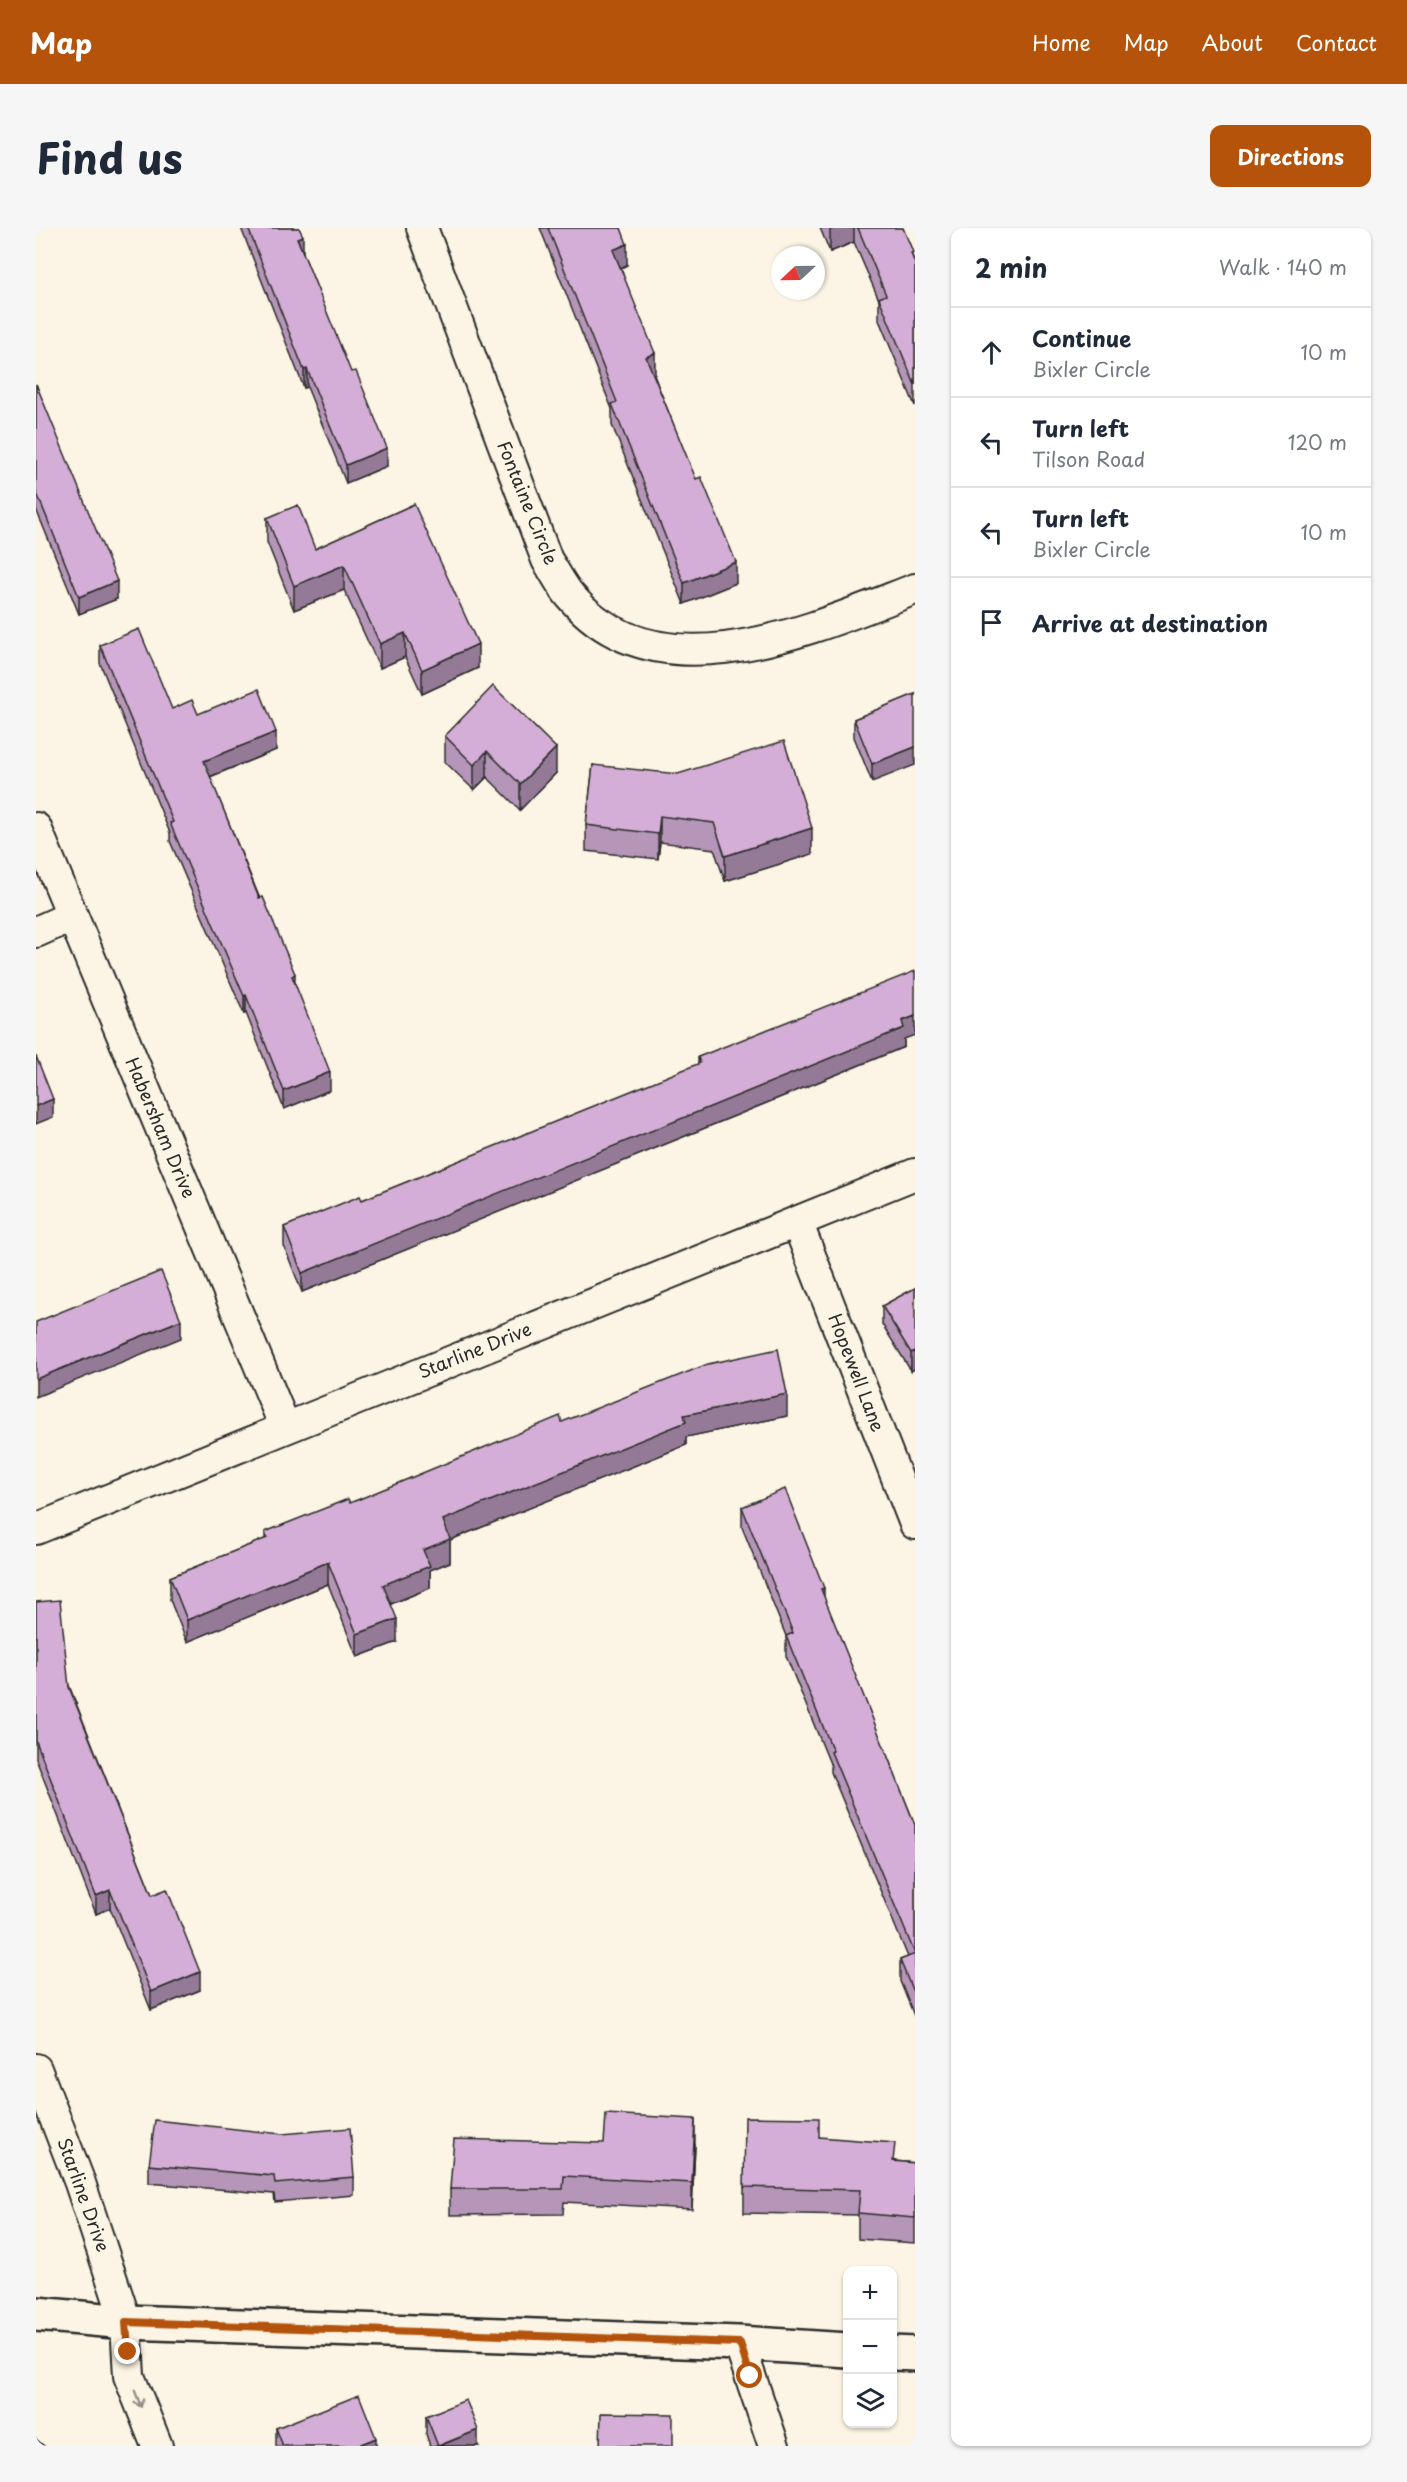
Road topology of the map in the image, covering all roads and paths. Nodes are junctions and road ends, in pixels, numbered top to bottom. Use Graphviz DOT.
graph roads {
  1 [pos="422,228"];
  2 [pos="915,589"];
  3 [pos="36,828"];
  4 [pos="72,916"];
  5 [pos="36,932"];
  6 [pos="915,1174"];
  7 [pos="797,1222"];
  8 [pos="285,1427"];
  9 [pos="915,1524"];
  10 [pos="36,1529"];
  11 [pos="36,2069"];
  12 [pos="36,2314"];
  13 [pos="126,2322"];
  14 [pos="740,2343"];
  15 [pos="843,2350"];
  16 [pos="897,2353"];
  17 [pos="915,2354"];
  18 [pos="156,2446"];
  19 [pos="774,2446"];
  1 -- 2 [label="street, Fontaine Circle"];
  3 -- 4 [label="street, Habersham Drive"];
  4 -- 5 [label="street"];
  4 -- 8 [label="street, Habersham Drive"];
  6 -- 7 [label="street, Starline Drive"];
  7 -- 8 [label="street, Starline Drive"];
  7 -- 9 [label="street, Hopewell Lane"];
  8 -- 10 [label="street, Starline Drive"];
  11 -- 13 [label="street, Starline Drive"];
  12 -- 13 [label="street"];
  13 -- 14 [label="street"];
  13 -- 18 [label="street, Starline Drive, one-way"];
  14 -- 15 [label="street"];
  14 -- 19 [label="street"];
  16 -- 17 [label="street"];
}
